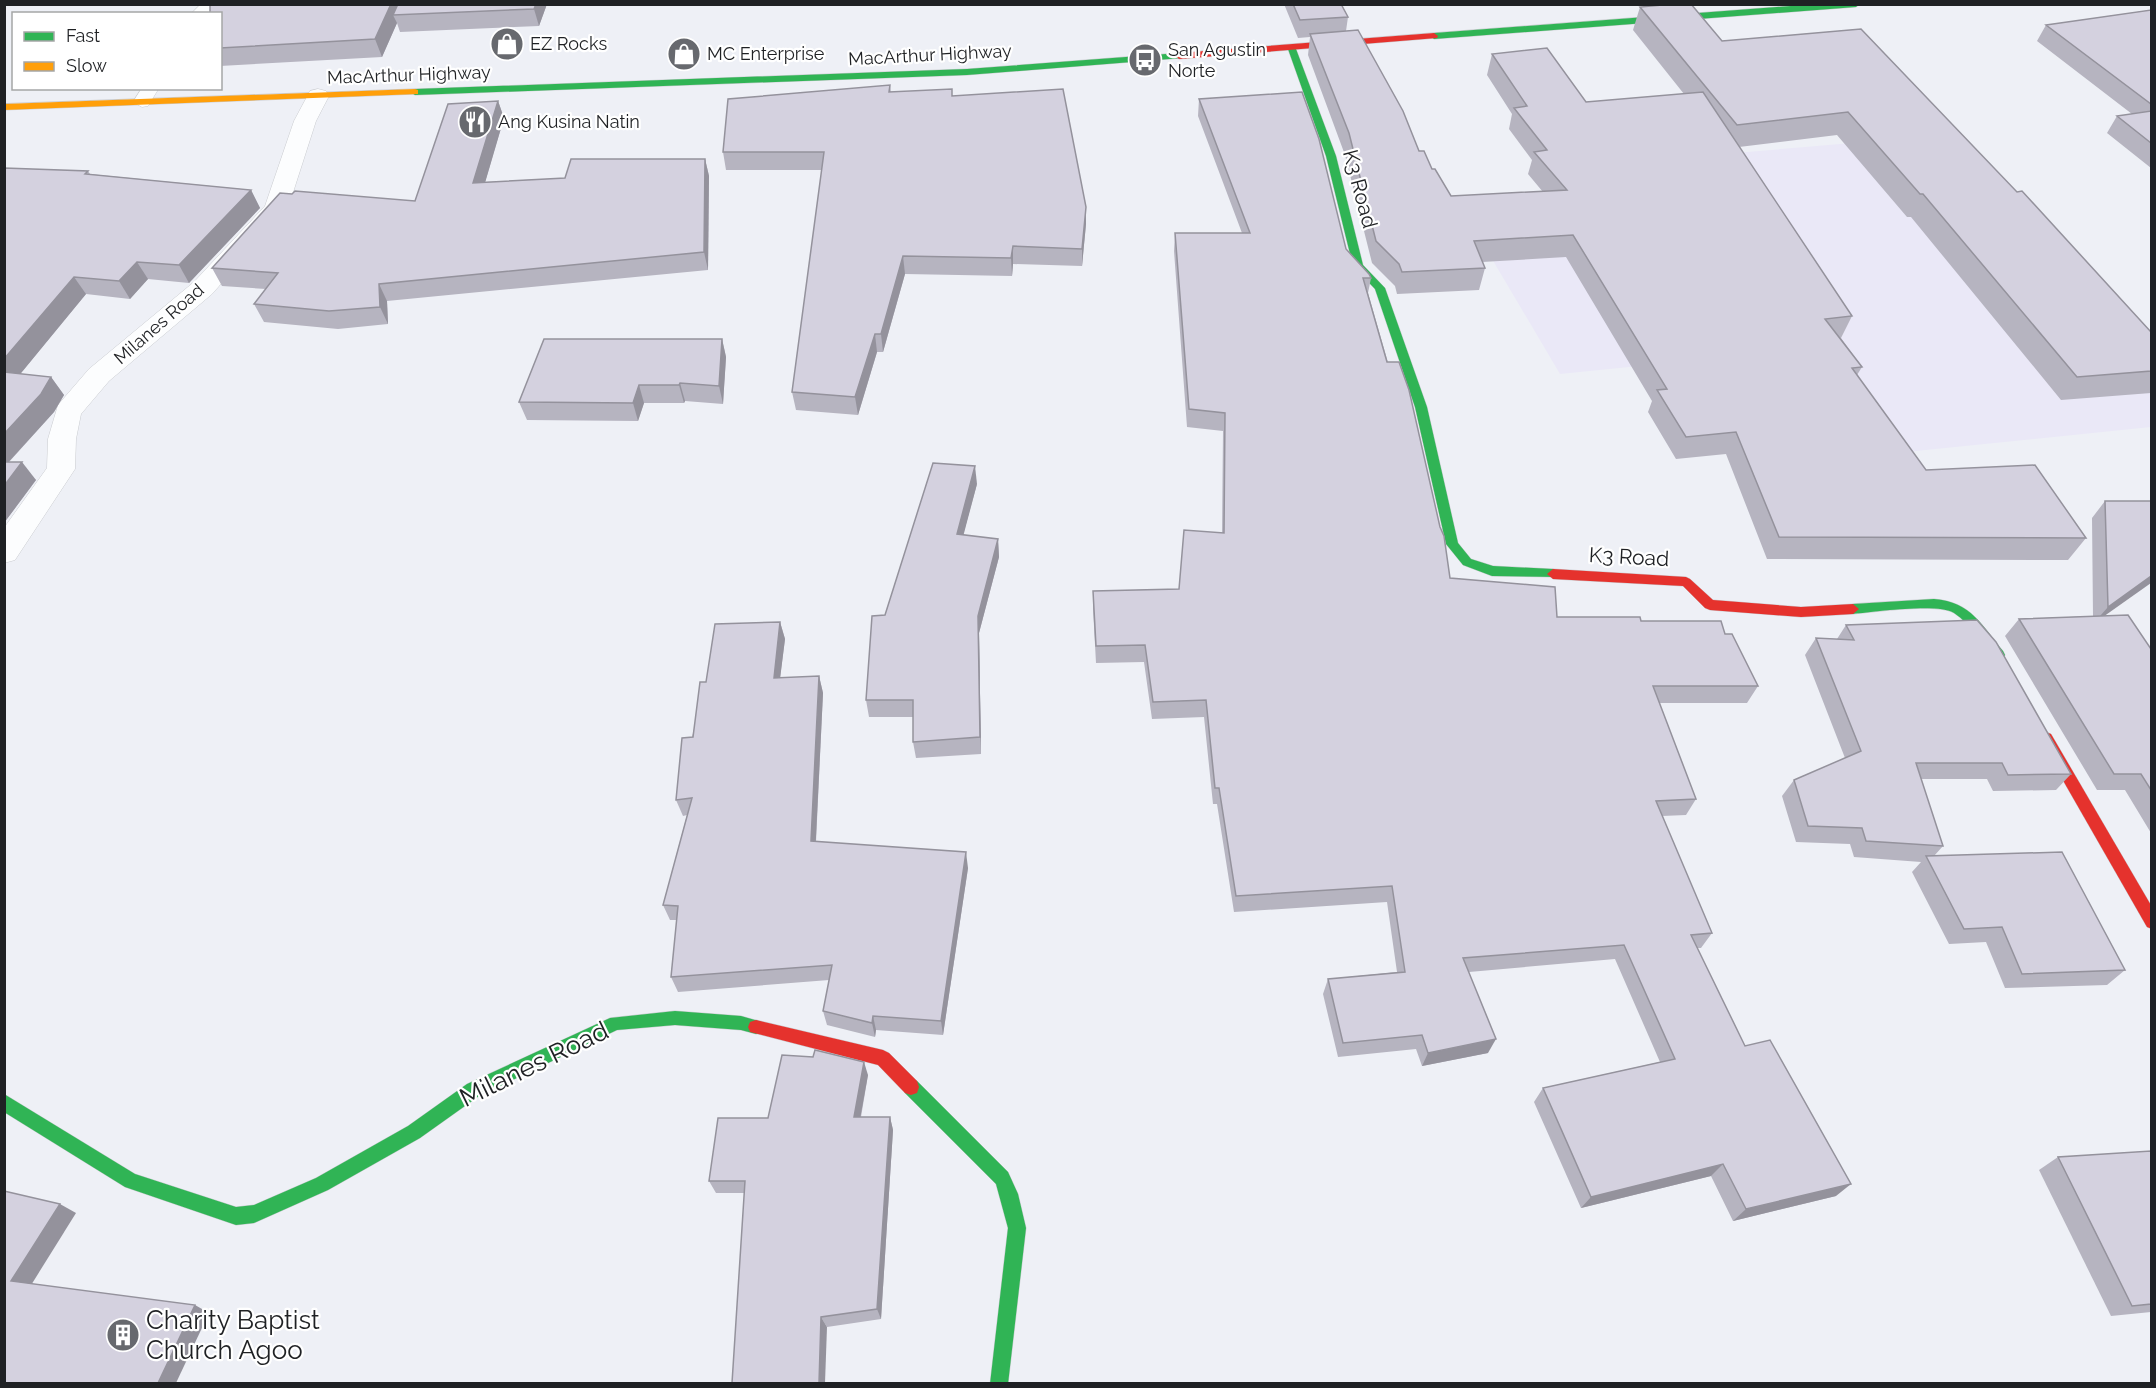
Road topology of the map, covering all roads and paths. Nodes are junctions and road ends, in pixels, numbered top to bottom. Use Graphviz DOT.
graph roads {
  1 [pos="1856,4"];
  2 [pos="1292,49"];
  3 [pos="146,95"];
  4 [pos="318,96"];
  5 [pos="4,107"];
  6 [pos="4,552"];
  7 [pos="2006,669"];
  8 [pos="2041,730"];
  9 [pos="2151,922"];
  10 [pos="4,1102"];
  11 [pos="999,1383"];
  1 -- 2 [label="main road, MacArthur Highway"];
  2 -- 4 [label="main road, MacArthur Highway"];
  2 -- 7 [label="main road, K3 Road"];
  3 -- 4 [label="main road, MacArthur Highway"];
  3 -- 5 [label="main road, MacArthur Highway"];
  4 -- 6 [label="street, Milanes Road"];
  8 -- 9 [label="main road"];
  10 -- 11 [label="main road, Milanes Road"];
}
